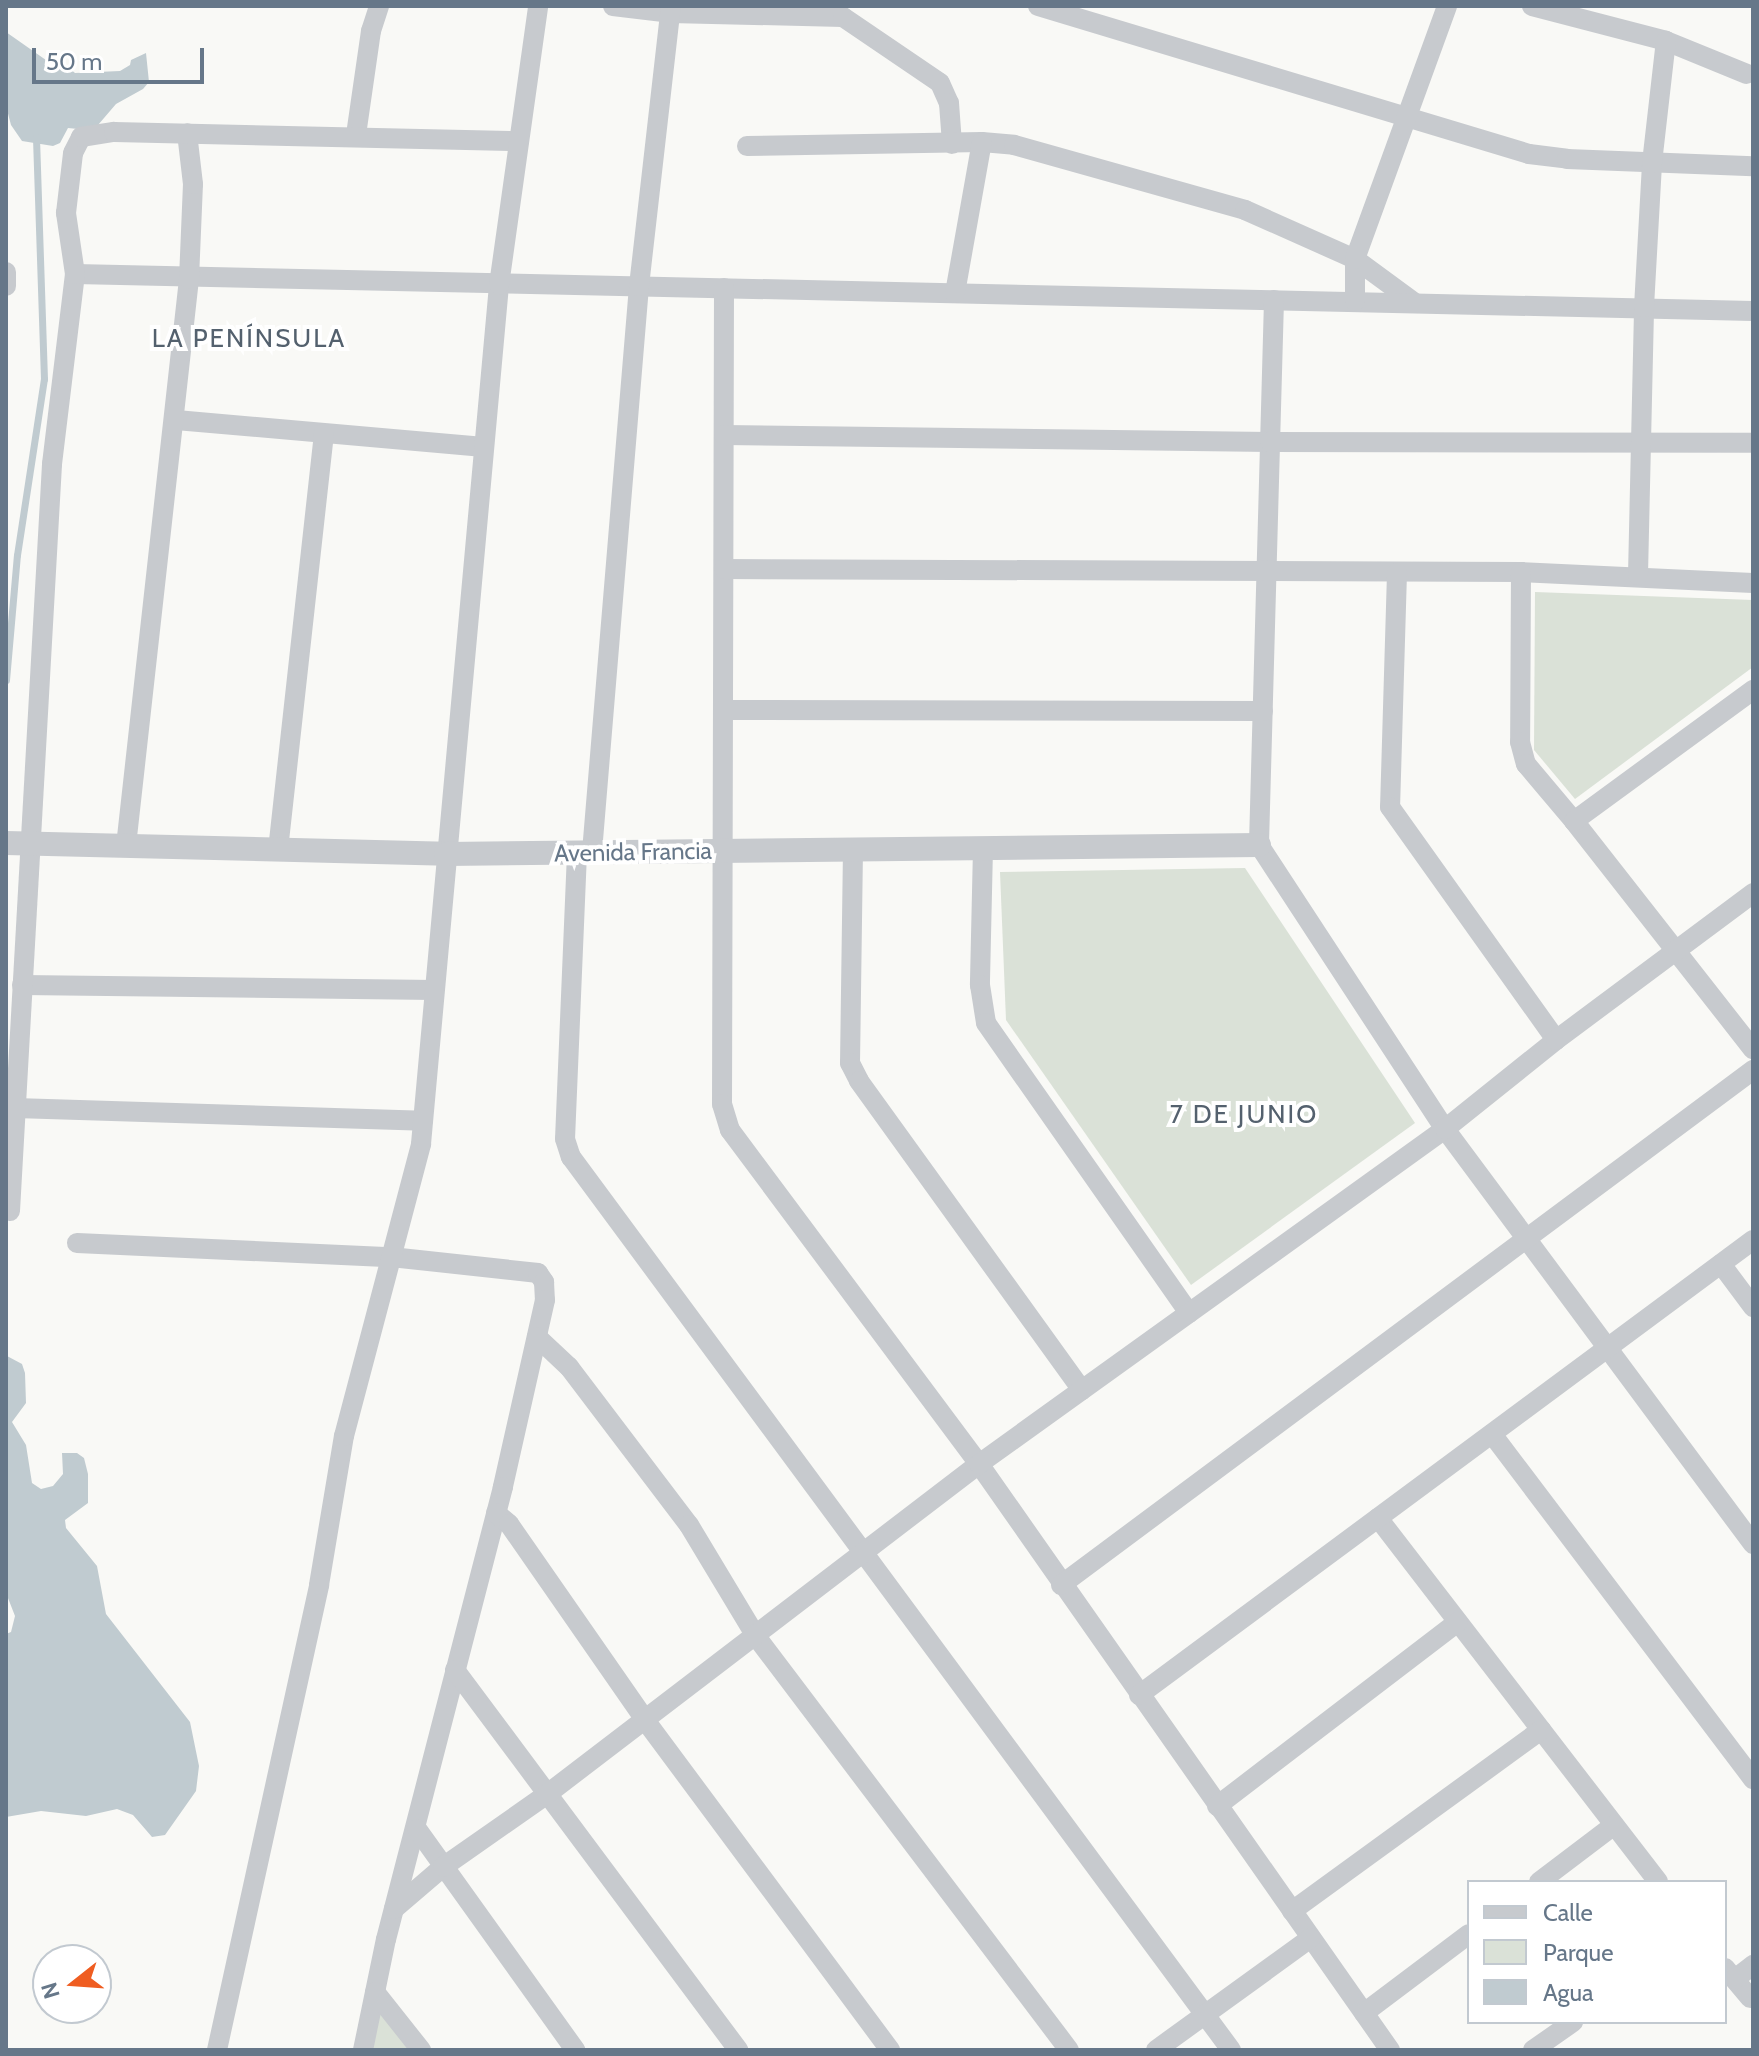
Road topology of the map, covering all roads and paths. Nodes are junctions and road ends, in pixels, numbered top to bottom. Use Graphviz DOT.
graph roads {
  1 [pos="379,6"];
  2 [pos="538,6"];
  3 [pos="613,6"];
  4 [pos="1038,6"];
  5 [pos="1447,6"];
  6 [pos="1532,6"];
  7 [pos="670,9"];
  8 [pos="844,12"];
  9 [pos="1666,41"];
  10 [pos="1747,74"];
  11 [pos="1406,117"];
  12 [pos="187,133"];
  13 [pos="356,135"];
  14 [pos="519,141"];
  15 [pos="982,142"];
  16 [pos="952,144"];
  17 [pos="747,146"];
  18 [pos="1652,163"];
  19 [pos="1753,166"];
  20 [pos="1355,259"];
  21 [pos="6,272"];
  22 [pos="75,274"];
  23 [pos="189,279"];
  24 [pos="499,285"];
  25 [pos="6,286"];
  26 [pos="639,286"];
  27 [pos="724,288"];
  28 [pos="955,293"];
  29 [pos="1274,300"];
  30 [pos="1355,301"];
  31 [pos="1415,303"];
  32 [pos="1644,307"];
  33 [pos="1753,311"];
  34 [pos="176,420"];
  35 [pos="324,434"];
  36 [pos="724,435"];
  37 [pos="1641,440"];
  38 [pos="1270,442"];
  39 [pos="1753,443"];
  40 [pos="484,447"];
  41 [pos="724,569"];
  42 [pos="1521,572"];
  43 [pos="1267,573"];
  44 [pos="1397,573"];
  45 [pos="1638,575"];
  46 [pos="1753,583"];
  47 [pos="1753,690"];
  48 [pos="723,710"];
  49 [pos="1263,711"];
  50 [pos="1574,821"];
  51 [pos="17,844"];
  52 [pos="1259,845"];
  53 [pos="126,846"];
  54 [pos="983,848"];
  55 [pos="853,849"];
  56 [pos="278,850"];
  57 [pos="723,851"];
  58 [pos="584,852"];
  59 [pos="446,854"];
  60 [pos="1753,893"];
  61 [pos="1676,951"];
  62 [pos="22,985"];
  63 [pos="434,990"];
  64 [pos="1556,1040"];
  65 [pos="1753,1049"];
  66 [pos="1753,1070"];
  67 [pos="15,1108"];
  68 [pos="423,1121"];
  69 [pos="1445,1129"];
  70 [pos="10,1211"];
  71 [pos="1524,1238"];
  72 [pos="1753,1240"];
  73 [pos="77,1243"];
  74 [pos="391,1257"];
  75 [pos="1721,1264"];
  76 [pos="1753,1307"];
  77 [pos="1189,1313"];
  78 [pos="537,1337"];
  79 [pos="1606,1350"];
  80 [pos="1082,1390"];
  81 [pos="1492,1434"];
  82 [pos="979,1464"];
  83 [pos="496,1513"];
  84 [pos="1378,1518"];
  85 [pos="1753,1544"];
  86 [pos="864,1552"];
  87 [pos="1061,1585"];
  88 [pos="1458,1622"];
  89 [pos="755,1635"];
  90 [pos="455,1670"];
  91 [pos="1139,1695"];
  92 [pos="645,1720"];
  93 [pos="1541,1730"];
  94 [pos="1753,1779"];
  95 [pos="546,1795"];
  96 [pos="1217,1806"];
  97 [pos="1614,1825"];
  98 [pos="417,1829"];
  99 [pos="443,1867"];
  100 [pos="1542,1880"];
  101 [pos="1656,1880"];
  102 [pos="394,1909"];
  103 [pos="1292,1911"];
  104 [pos="1467,1936"];
  105 [pos="1311,1938"];
  106 [pos="1753,1965"];
  107 [pos="1730,1974"];
  108 [pos="375,1992"];
  109 [pos="1750,1998"];
  110 [pos="1364,2013"];
  111 [pos="1205,2015"];
  112 [pos="1570,2024"];
  113 [pos="217,2050"];
  114 [pos="363,2050"];
  115 [pos="421,2050"];
  116 [pos="575,2050"];
  117 [pos="738,2050"];
  118 [pos="890,2050"];
  119 [pos="1069,2050"];
  120 [pos="1156,2050"];
  121 [pos="1231,2050"];
  122 [pos="1390,2050"];
  123 [pos="1533,2050"];
  1 -- 13 [label="street"];
  2 -- 14 [label="street"];
  3 -- 7 [label="street"];
  4 -- 11 [label="street"];
  5 -- 11 [label="street"];
  6 -- 9 [label="street"];
  7 -- 8 [label="street"];
  7 -- 26 [label="street"];
  8 -- 16 [label="street"];
  9 -- 10 [label="street"];
  9 -- 18 [label="street"];
  11 -- 18 [label="street"];
  11 -- 20 [label="street"];
  12 -- 13 [label="street"];
  12 -- 22 [label="street"];
  12 -- 23 [label="street"];
  13 -- 14 [label="street"];
  14 -- 24 [label="street"];
  15 -- 16 [label="street"];
  15 -- 20 [label="street"];
  15 -- 28 [label="street"];
  16 -- 17 [label="street"];
  18 -- 19 [label="street"];
  18 -- 32 [label="street"];
  20 -- 30 [label="street"];
  20 -- 31 [label="street"];
  21 -- 25 [label="street"];
  22 -- 23 [label="street"];
  22 -- 51 [label="street"];
  23 -- 24 [label="street"];
  23 -- 34 [label="street"];
  24 -- 26 [label="street"];
  24 -- 40 [label="street"];
  26 -- 27 [label="street"];
  26 -- 58 [label="street"];
  27 -- 28 [label="street"];
  27 -- 36 [label="street"];
  28 -- 29 [label="street"];
  29 -- 30 [label="street"];
  29 -- 38 [label="street"];
  30 -- 31 [label="street"];
  31 -- 32 [label="street"];
  32 -- 33 [label="street"];
  32 -- 37 [label="street"];
  34 -- 35 [label="street"];
  34 -- 53 [label="street"];
  35 -- 40 [label="street"];
  35 -- 56 [label="street"];
  36 -- 38 [label="street"];
  36 -- 41 [label="street"];
  37 -- 38 [label="street"];
  37 -- 39 [label="street"];
  37 -- 45 [label="street"];
  38 -- 43 [label="street"];
  40 -- 59 [label="street"];
  41 -- 43 [label="street"];
  41 -- 48 [label="street"];
  42 -- 44 [label="street"];
  42 -- 45 [label="street"];
  42 -- 50 [label="street"];
  43 -- 44 [label="street"];
  43 -- 49 [label="street"];
  44 -- 64 [label="street"];
  45 -- 46 [label="street"];
  47 -- 50 [label="street"];
  48 -- 49 [label="street"];
  48 -- 57 [label="street"];
  49 -- 52 [label="street"];
  50 -- 61 [label="street"];
  51 -- 53 [label="street, Avenida Francia"];
  51 -- 62 [label="street"];
  52 -- 54 [label="street, Avenida Francia"];
  52 -- 69 [label="street"];
  53 -- 56 [label="street, Avenida Francia"];
  54 -- 55 [label="street, Avenida Francia"];
  54 -- 77 [label="street"];
  55 -- 57 [label="street, Avenida Francia"];
  55 -- 80 [label="street"];
  56 -- 59 [label="street, Avenida Francia"];
  57 -- 58 [label="street, Avenida Francia"];
  57 -- 82 [label="street"];
  58 -- 59 [label="street, Avenida Francia"];
  58 -- 86 [label="street"];
  59 -- 63 [label="street"];
  60 -- 61 [label="street"];
  61 -- 64 [label="street"];
  61 -- 65 [label="street"];
  62 -- 63 [label="street"];
  62 -- 67 [label="street"];
  63 -- 68 [label="street"];
  64 -- 69 [label="street"];
  66 -- 71 [label="street"];
  67 -- 68 [label="street"];
  67 -- 70 [label="street"];
  68 -- 74 [label="street"];
  69 -- 71 [label="street"];
  69 -- 77 [label="street"];
  71 -- 79 [label="street"];
  71 -- 87 [label="street"];
  72 -- 75 [label="street"];
  73 -- 74 [label="street"];
  74 -- 78 [label="street"];
  74 -- 113 [label="street"];
  75 -- 76 [label="street"];
  75 -- 79 [label="street"];
  77 -- 80 [label="street"];
  78 -- 83 [label="street"];
  78 -- 89 [label="street"];
  79 -- 81 [label="street"];
  79 -- 85 [label="street"];
  80 -- 82 [label="street"];
  81 -- 84 [label="street"];
  81 -- 94 [label="street"];
  82 -- 86 [label="street"];
  82 -- 87 [label="street"];
  83 -- 90 [label="street"];
  83 -- 92 [label="street"];
  84 -- 88 [label="street"];
  84 -- 91 [label="street"];
  86 -- 89 [label="street"];
  86 -- 111 [label="street"];
  87 -- 91 [label="street"];
  88 -- 93 [label="street"];
  88 -- 96 [label="street"];
  89 -- 92 [label="street"];
  89 -- 119 [label="street"];
  90 -- 95 [label="street"];
  90 -- 98 [label="street"];
  91 -- 96 [label="street"];
  92 -- 95 [label="street"];
  92 -- 118 [label="street"];
  93 -- 97 [label="street"];
  93 -- 103 [label="street"];
  95 -- 99 [label="street"];
  95 -- 117 [label="street"];
  96 -- 103 [label="street"];
  97 -- 100 [label="street"];
  97 -- 101 [label="street"];
  98 -- 99 [label="street"];
  98 -- 102 [label="street"];
  99 -- 102 [label="street"];
  99 -- 116 [label="street"];
  102 -- 108 [label="street"];
  103 -- 105 [label="street"];
  104 -- 110 [label="street"];
  105 -- 110 [label="street"];
  105 -- 111 [label="street"];
  106 -- 107 [label="street"];
  107 -- 109 [label="street"];
  108 -- 114 [label="street"];
  108 -- 115 [label="street"];
  110 -- 122 [label="street"];
  111 -- 120 [label="street"];
  111 -- 121 [label="street"];
  112 -- 123 [label="street"];
}
